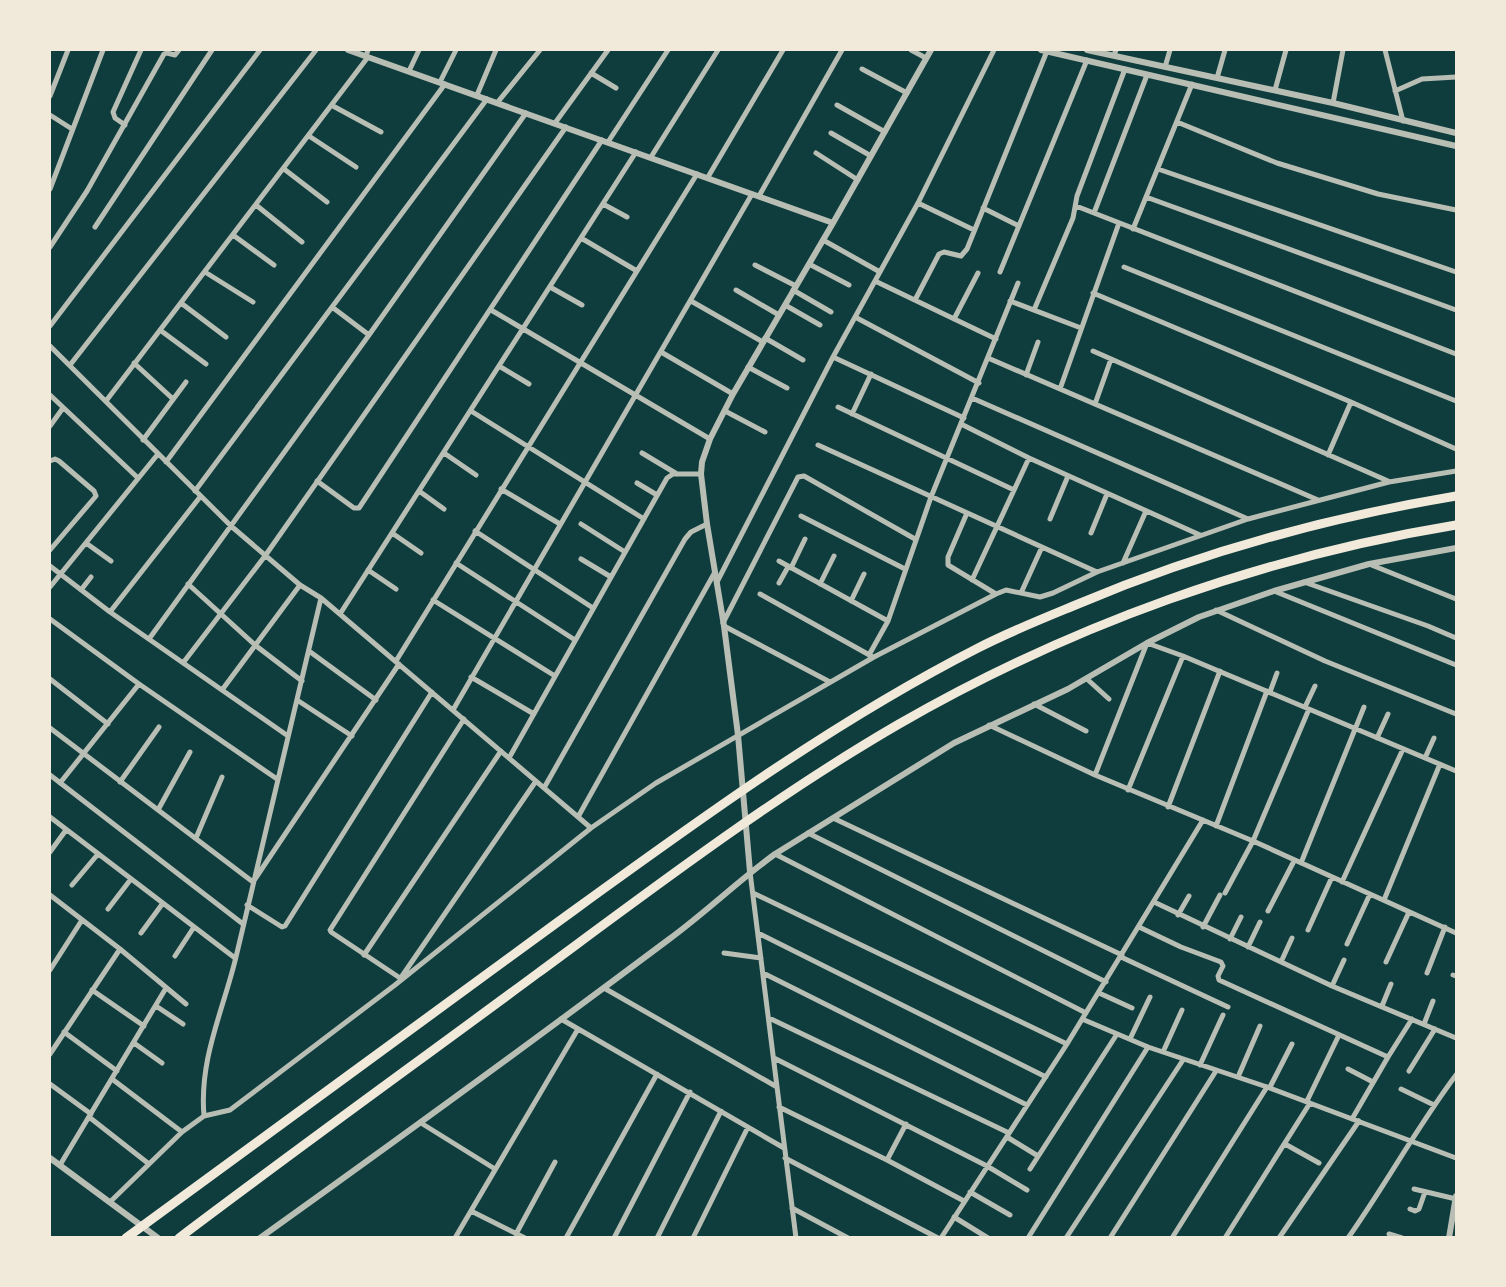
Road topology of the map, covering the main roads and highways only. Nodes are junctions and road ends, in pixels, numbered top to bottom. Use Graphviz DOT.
graph roads {
  1 [pos="1456,496"];
  2 [pos="1456,525"];
  3 [pos="126,1238"];
  4 [pos="179,1238"];
  1 -- 3 [label="highway"];
  2 -- 4 [label="highway"];
}
